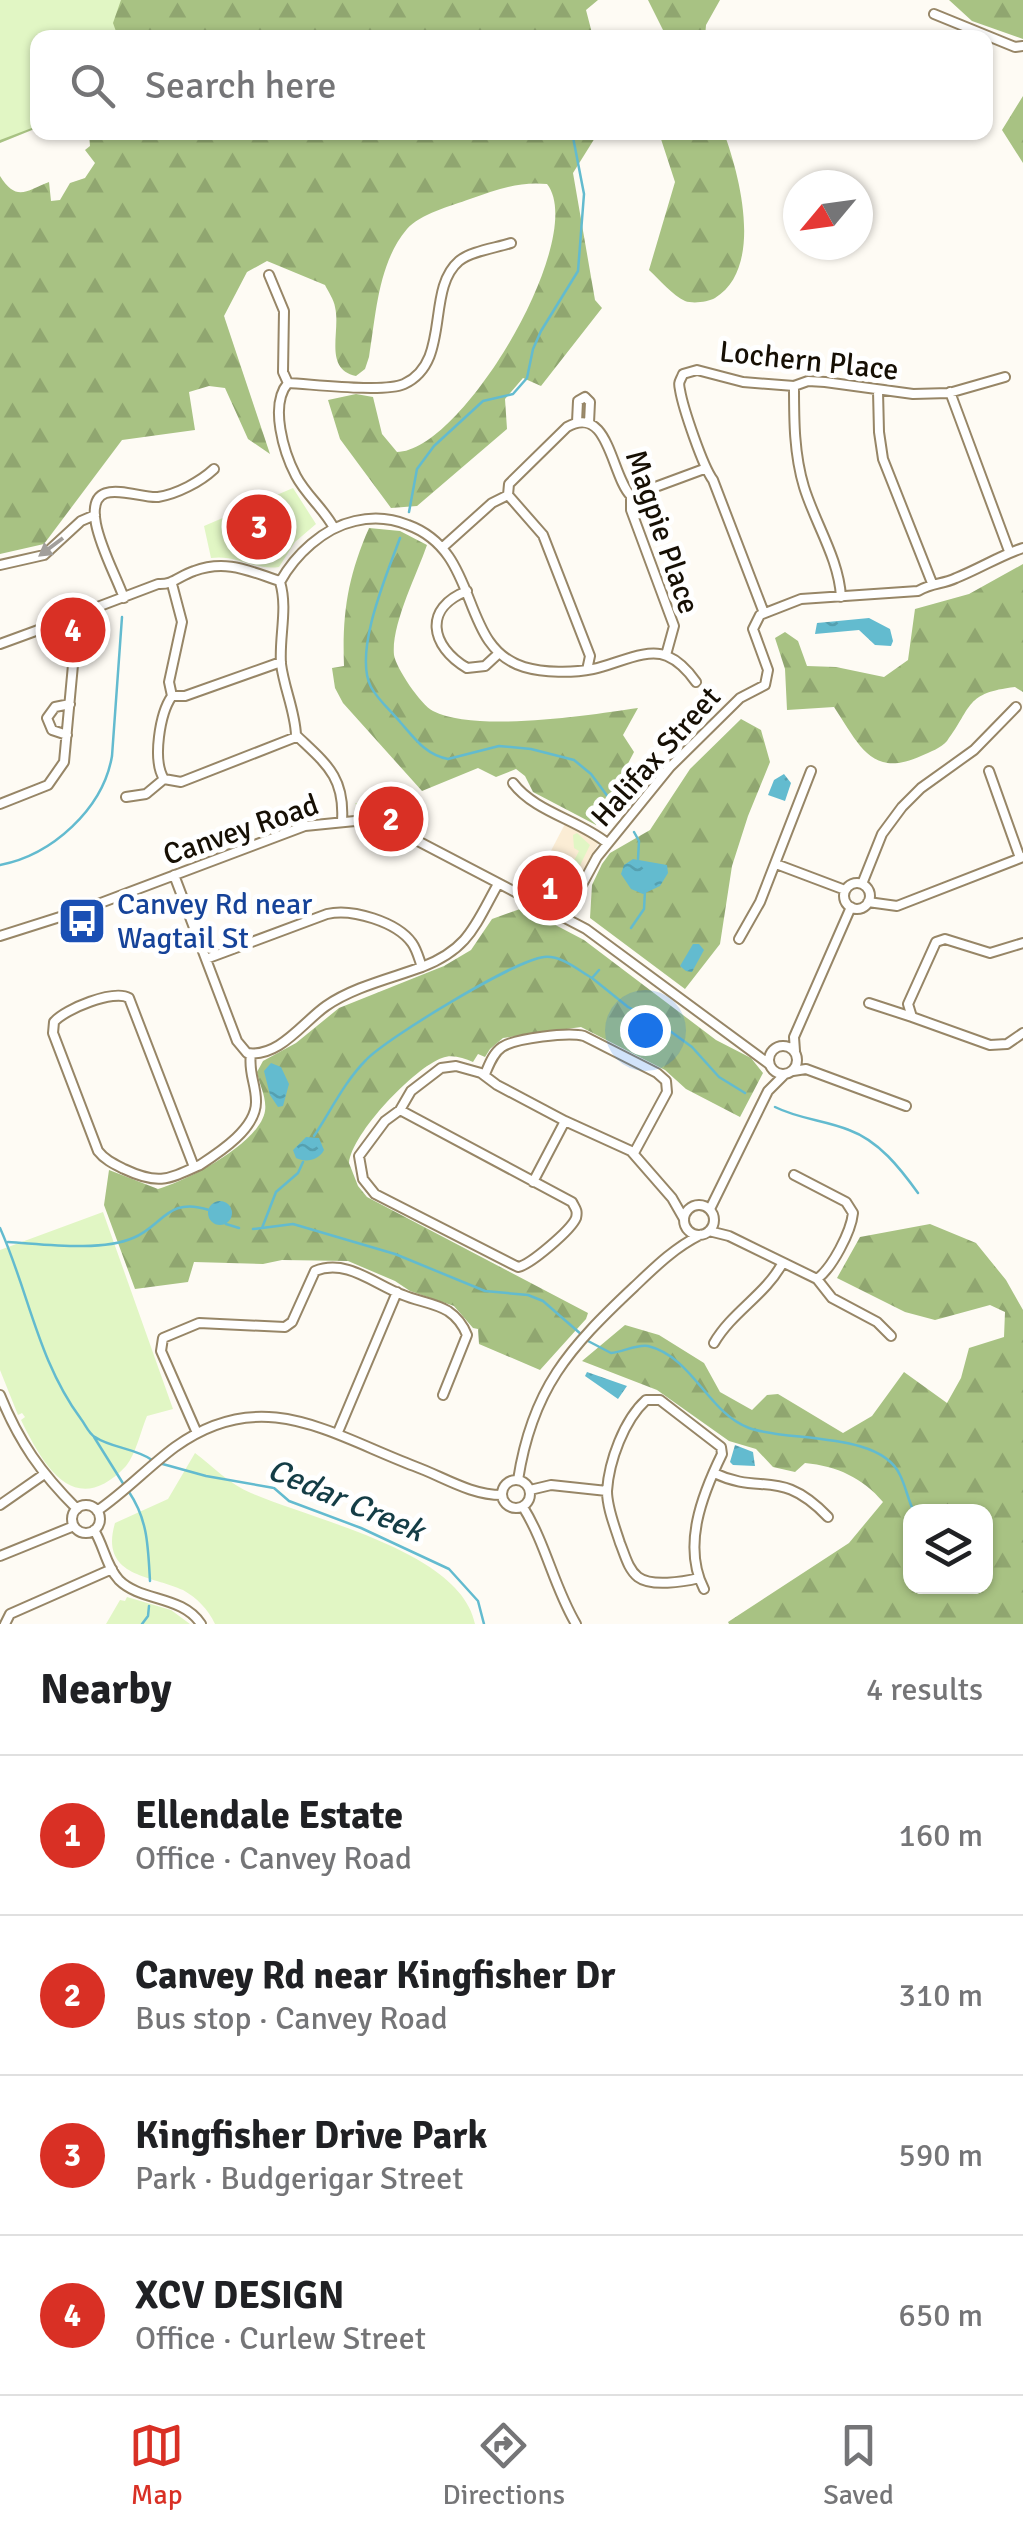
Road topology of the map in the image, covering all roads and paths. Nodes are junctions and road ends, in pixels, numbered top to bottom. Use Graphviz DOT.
graph roads {
  1 [pos="934,14"];
  2 [pos="973,30"];
  3 [pos="993,38"];
  4 [pos="1023,46"];
  5 [pos="510,243"];
  6 [pos="269,275"];
  7 [pos="1005,376"];
  8 [pos="288,383"];
  9 [pos="794,386"];
  10 [pos="878,391"];
  11 [pos="950,392"];
  12 [pos="576,422"];
  13 [pos="592,425"];
  14 [pos="214,469"];
  15 [pos="704,469"];
  16 [pos="508,495"];
  17 [pos="631,496"];
  18 [pos="95,515"];
  19 [pos="334,528"];
  20 [pos="443,547"];
  21 [pos="1023,548"];
  22 [pos="1009,551"];
  23 [pos="0,565"];
  24 [pos="280,581"];
  25 [pos="932,582"];
  26 [pos="172,584"];
  27 [pos="467,591"];
  28 [pos="841,597"];
  29 [pos="124,598"];
  30 [pos="764,613"];
  31 [pos="64,626"];
  32 [pos="0,644"];
  33 [pos="498,654"];
  34 [pos="666,656"];
  35 [pos="281,662"];
  36 [pos="587,670"];
  37 [pos="696,682"];
  38 [pos="172,696"];
  39 [pos="70,704"];
  40 [pos="1016,707"];
  41 [pos="67,735"];
  42 [pos="296,737"];
  43 [pos="811,771"];
  44 [pos="989,771"];
  45 [pos="164,779"];
  46 [pos="513,783"];
  47 [pos="126,797"];
  48 [pos="0,804"];
  49 [pos="342,821"];
  50 [pos="607,844"];
  51 [pos="1021,858"];
  52 [pos="776,864"];
  53 [pos="174,875"];
  54 [pos="498,884"];
  55 [pos="862,884"];
  56 [pos="844,890"];
  57 [pos="868,902"];
  58 [pos="851,907"];
  59 [pos="564,918"];
  60 [pos="1,924"];
  61 [pos="2,936"];
  62 [pos="739,939"];
  63 [pos="1023,942"];
  64 [pos="206,959"];
  65 [pos="422,966"];
  66 [pos="869,1003"];
  67 [pos="912,1017"];
  68 [pos="1023,1033"];
  69 [pos="794,1036"];
  70 [pos="743,1042"];
  71 [pos="779,1046"];
  72 [pos="250,1054"];
  73 [pos="796,1054"];
  74 [pos="770,1066"];
  75 [pos="806,1069"];
  76 [pos="788,1072"];
  77 [pos="485,1074"];
  78 [pos="768,1091"];
  79 [pos="906,1106"];
  80 [pos="400,1110"];
  81 [pos="565,1121"];
  82 [pos="634,1153"];
  83 [pos="194,1168"];
  84 [pos="794,1175"];
  85 [pos="534,1182"];
  86 [pos="672,1198"];
  87 [pos="704,1210"];
  88 [pos="684,1222"];
  89 [pos="704,1233"];
  90 [pos="729,1236"];
  91 [pos="676,1248"];
  92 [pos="782,1264"];
  93 [pos="817,1279"];
  94 [pos="397,1292"];
  95 [pos="891,1336"];
  96 [pos="714,1344"];
  97 [pos="0,1394"];
  98 [pos="443,1395"];
  99 [pos="338,1432"];
  100 [pos="197,1433"];
  101 [pos="714,1473"];
  102 [pos="43,1474"];
  103 [pos="518,1480"];
  104 [pos="530,1490"];
  105 [pos="607,1492"];
  106 [pos="502,1494"];
  107 [pos="0,1504"];
  108 [pos="523,1507"];
  109 [pos="77,1509"];
  110 [pos="97,1511"];
  111 [pos="828,1517"];
  112 [pos="74,1526"];
  113 [pos="94,1530"];
  114 [pos="0,1556"];
  115 [pos="112,1570"];
  116 [pos="698,1578"];
  117 [pos="704,1590"];
  118 [pos="5,1624"];
  119 [pos="201,1624"];
  120 [pos="576,1624"];
  1 -- 2 [label="street"];
  3 -- 4 [label="street"];
  5 -- 8 [label="street"];
  6 -- 8 [label="street"];
  7 -- 11 [label="street, Lochern Place"];
  8 -- 19 [label="street"];
  9 -- 10 [label="street, Lochern Place"];
  9 -- 15 [label="street, Lochern Place"];
  9 -- 28 [label="street"];
  10 -- 11 [label="street, Lochern Place"];
  10 -- 25 [label="street"];
  11 -- 22 [label="street"];
  12 -- 13 [label="street"];
  12 -- 13 [label="street"];
  12 -- 16 [label="street"];
  13 -- 17 [label="street, Magpie Place"];
  14 -- 18 [label="street"];
  15 -- 17 [label="street"];
  15 -- 30 [label="street, Lochern Place"];
  16 -- 20 [label="street"];
  16 -- 36 [label="street"];
  17 -- 34 [label="street, Magpie Place"];
  18 -- 23 [label="street, one-way"];
  18 -- 29 [label="street"];
  19 -- 20 [label="street"];
  19 -- 24 [label="street"];
  20 -- 27 [label="street"];
  21 -- 22 [label="street"];
  22 -- 25 [label="street"];
  24 -- 26 [label="street"];
  24 -- 35 [label="street"];
  25 -- 28 [label="street"];
  26 -- 29 [label="street"];
  26 -- 38 [label="street"];
  27 -- 33 [label="street"];
  27 -- 33 [label="street"];
  28 -- 30 [label="street"];
  29 -- 31 [label="street"];
  30 -- 50 [label="street, Halifax Street"];
  31 -- 32 [label="street"];
  31 -- 39 [label="street"];
  33 -- 36 [label="street"];
  34 -- 36 [label="street"];
  34 -- 37 [label="street"];
  35 -- 38 [label="street"];
  35 -- 42 [label="street"];
  38 -- 45 [label="street"];
  39 -- 41 [label="street"];
  39 -- 41 [label="street"];
  40 -- 55 [label="street"];
  41 -- 48 [label="street"];
  42 -- 45 [label="street"];
  42 -- 49 [label="street"];
  43 -- 52 [label="street"];
  44 -- 51 [label="street"];
  45 -- 47 [label="street"];
  46 -- 50 [label="street"];
  49 -- 53 [label="street, Canvey Road"];
  49 -- 54 [label="street, Canvey Road"];
  50 -- 59 [label="street, Halifax Street"];
  51 -- 57 [label="street"];
  52 -- 56 [label="street"];
  52 -- 62 [label="street"];
  53 -- 61 [label="street, Canvey Road"];
  53 -- 64 [label="street"];
  54 -- 59 [label="street, Canvey Road"];
  54 -- 65 [label="street"];
  55 -- 56 [label="street"];
  55 -- 57 [label="street"];
  56 -- 58 [label="street"];
  57 -- 58 [label="street"];
  58 -- 69 [label="street"];
  59 -- 70 [label="street, Canvey Road"];
  60 -- 61 [label="street"];
  63 -- 67 [label="street"];
  64 -- 65 [label="street"];
  64 -- 72 [label="street"];
  65 -- 72 [label="street"];
  66 -- 67 [label="street"];
  67 -- 68 [label="street"];
  69 -- 71 [label="street"];
  69 -- 73 [label="street"];
  70 -- 71 [label="street, Canvey Road"];
  70 -- 74 [label="street, Canvey Road"];
  71 -- 73 [label="street, Canvey Road"];
  71 -- 74 [label="street"];
  72 -- 83 [label="street"];
  73 -- 75 [label="street"];
  73 -- 76 [label="street"];
  74 -- 76 [label="street, Canvey Road"];
  74 -- 78 [label="street"];
  75 -- 76 [label="street"];
  75 -- 79 [label="street"];
  76 -- 78 [label="street"];
  77 -- 80 [label="street"];
  77 -- 81 [label="street"];
  77 -- 82 [label="street"];
  78 -- 87 [label="street"];
  80 -- 85 [label="street"];
  80 -- 85 [label="street"];
  81 -- 82 [label="street"];
  81 -- 85 [label="street"];
  82 -- 86 [label="street"];
  83 -- 83 [label="street"];
  84 -- 93 [label="street"];
  86 -- 87 [label="street"];
  86 -- 88 [label="street"];
  87 -- 88 [label="street"];
  87 -- 89 [label="street"];
  87 -- 90 [label="street"];
  88 -- 89 [label="street"];
  88 -- 91 [label="street"];
  89 -- 90 [label="street"];
  89 -- 91 [label="street"];
  90 -- 92 [label="street"];
  91 -- 103 [label="street"];
  92 -- 93 [label="street"];
  92 -- 96 [label="street"];
  93 -- 95 [label="street"];
  94 -- 98 [label="street"];
  94 -- 99 [label="street"];
  94 -- 100 [label="street"];
  97 -- 102 [label="street"];
  99 -- 100 [label="street"];
  99 -- 106 [label="street"];
  100 -- 110 [label="street"];
  101 -- 105 [label="street"];
  101 -- 111 [label="street"];
  101 -- 116 [label="street"];
  102 -- 107 [label="street"];
  102 -- 109 [label="street"];
  103 -- 104 [label="street"];
  103 -- 106 [label="street"];
  104 -- 105 [label="street"];
  104 -- 108 [label="street"];
  105 -- 116 [label="street"];
  106 -- 108 [label="street"];
  108 -- 120 [label="street"];
  109 -- 110 [label="street"];
  109 -- 112 [label="street"];
  110 -- 113 [label="street"];
  112 -- 113 [label="street"];
  112 -- 114 [label="street"];
  113 -- 115 [label="street"];
  115 -- 118 [label="street"];
  115 -- 119 [label="street"];
  116 -- 117 [label="street"];
}
